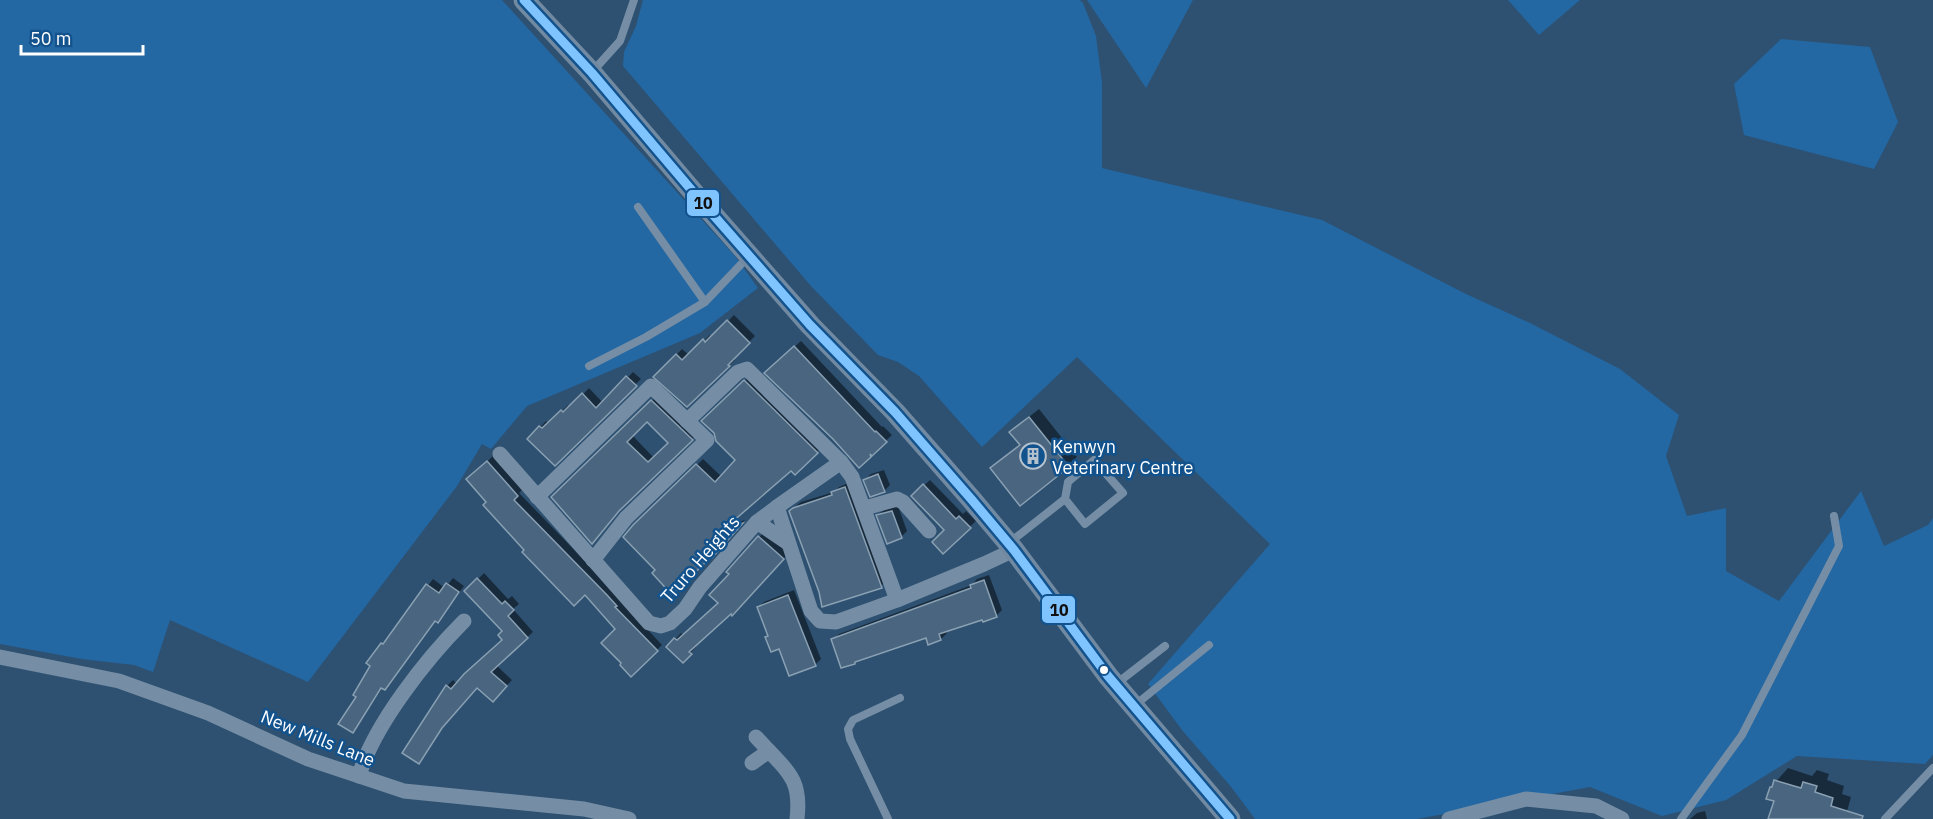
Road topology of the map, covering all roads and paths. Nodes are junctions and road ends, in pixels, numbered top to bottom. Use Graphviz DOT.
graph roads {
  1 [pos="524,0"];
  2 [pos="634,0"];
  3 [pos="592,73"];
  4 [pos="638,207"];
  5 [pos="749,256"];
  6 [pos="705,302"];
  7 [pos="589,366"];
  8 [pos="687,421"];
  9 [pos="500,454"];
  10 [pos="841,462"];
  11 [pos="537,497"];
  12 [pos="1065,499"];
  13 [pos="777,507"];
  14 [pos="865,508"];
  15 [pos="1834,516"];
  16 [pos="758,522"];
  17 [pos="929,531"];
  18 [pos="788,543"];
  19 [pos="1011,547"];
  20 [pos="593,560"];
  21 [pos="897,600"];
  22 [pos="464,621"];
  23 [pos="1209,645"];
  24 [pos="1165,646"];
  25 [pos="0,657"];
  26 [pos="1115,685"];
  27 [pos="900,698"];
  28 [pos="1133,706"];
  29 [pos="756,737"];
  30 [pos="769,751"];
  31 [pos="752,763"];
  32 [pos="1933,768"];
  33 [pos="359,776"];
  34 [pos="629,819"];
  35 [pos="797,819"];
  36 [pos="888,819"];
  37 [pos="1230,819"];
  38 [pos="1449,819"];
  39 [pos="1622,819"];
  40 [pos="1681,819"];
  41 [pos="1885,819"];
  1 -- 3 [label="main road"];
  2 -- 3 [label="lane"];
  3 -- 5 [label="main road"];
  4 -- 6 [label="lane"];
  5 -- 6 [label="lane"];
  5 -- 19 [label="main road"];
  6 -- 7 [label="lane"];
  8 -- 10 [label="street"];
  8 -- 11 [label="street"];
  8 -- 20 [label="street"];
  9 -- 11 [label="street, Truro Heights"];
  10 -- 13 [label="street, Truro Heights"];
  10 -- 14 [label="street"];
  11 -- 20 [label="street, Truro Heights"];
  12 -- 12 [label="lane"];
  12 -- 19 [label="lane"];
  13 -- 16 [label="street, Truro Heights"];
  13 -- 18 [label="street"];
  14 -- 17 [label="street"];
  14 -- 21 [label="street"];
  15 -- 40 [label="lane"];
  16 -- 18 [label="street, Truro Heights"];
  16 -- 20 [label="street, Truro Heights"];
  18 -- 21 [label="street"];
  19 -- 21 [label="street"];
  19 -- 26 [label="main road"];
  22 -- 33 [label="street"];
  23 -- 28 [label="lane"];
  24 -- 26 [label="lane"];
  25 -- 33 [label="street, New Mills Lane"];
  26 -- 28 [label="main road"];
  27 -- 36 [label="lane"];
  28 -- 37 [label="main road"];
  29 -- 30 [label="street"];
  30 -- 31 [label="street"];
  30 -- 35 [label="street"];
  32 -- 41 [label="lane"];
  33 -- 34 [label="street, New Mills Lane"];
  38 -- 39 [label="street"];
}
